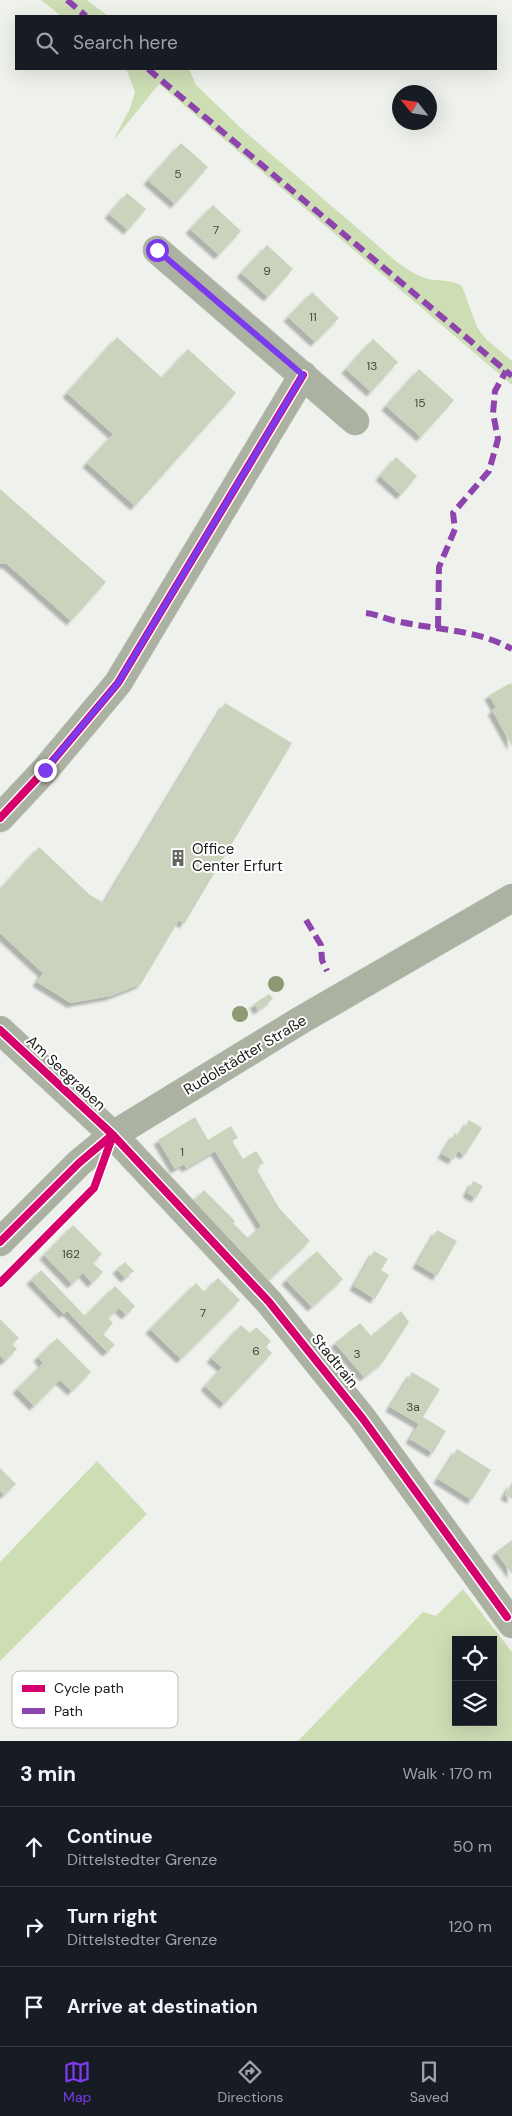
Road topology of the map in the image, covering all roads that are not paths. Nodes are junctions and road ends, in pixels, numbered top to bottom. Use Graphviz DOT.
graph roads {
  1 [pos="157,250"];
  2 [pos="303,375"];
  3 [pos="355,421"];
  4 [pos="0,818"];
  5 [pos="512,898"];
  6 [pos="0,1030"];
  7 [pos="113,1135"];
  8 [pos="0,1242"];
  9 [pos="510,1621"];
  1 -- 2 [label="street"];
  2 -- 3 [label="street"];
  2 -- 4 [label="street"];
  5 -- 7 [label="street, Rudolstädter Straße"];
  6 -- 7 [label="street, Am Seegraben"];
  7 -- 8 [label="street, Rudolstädter Straße"];
  7 -- 9 [label="street, Stadtrain"];
}
